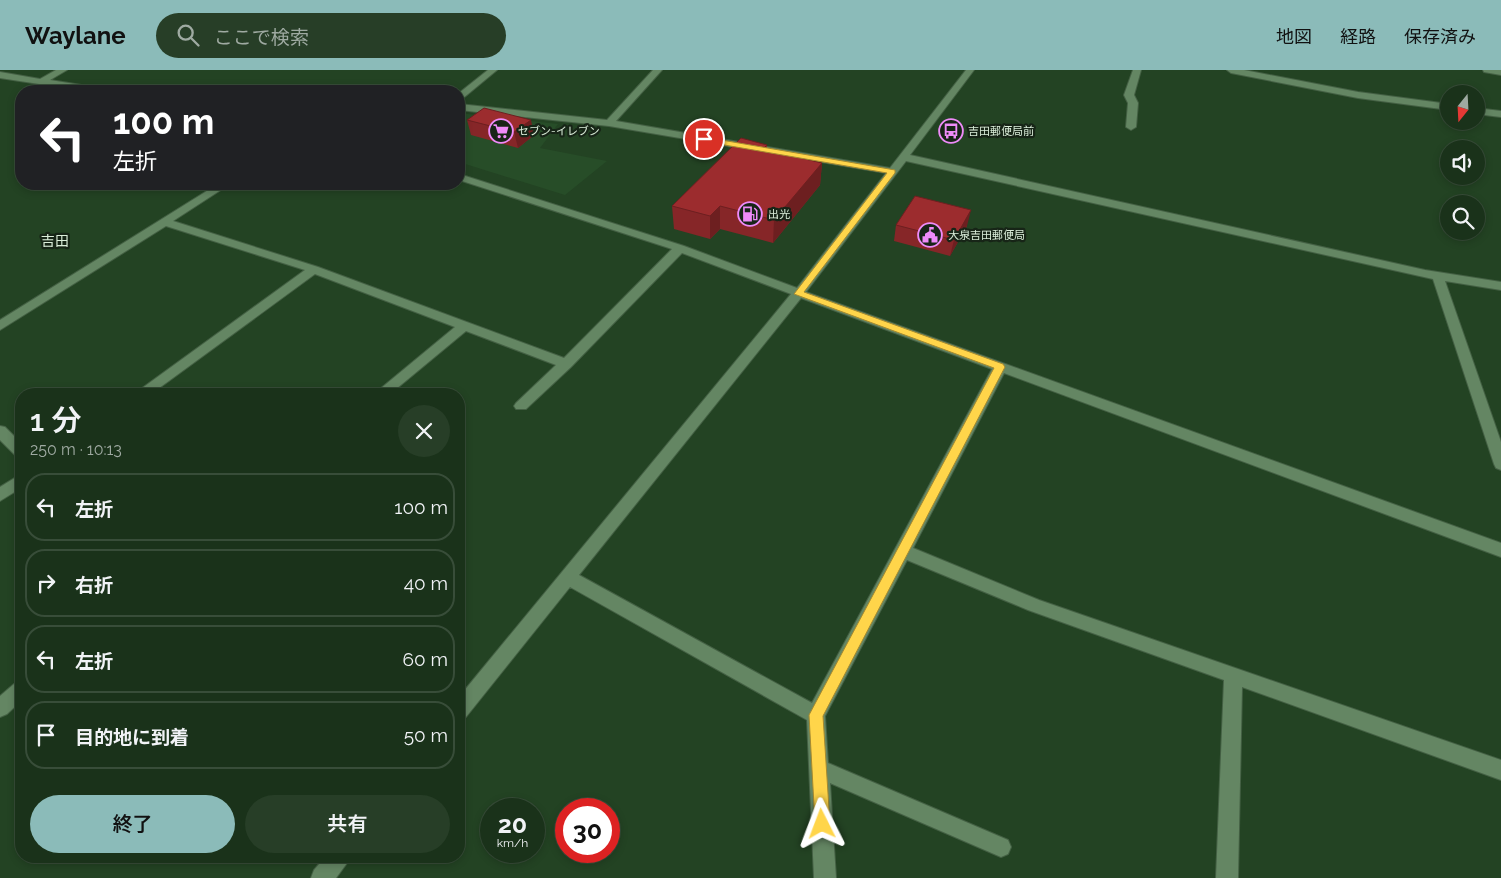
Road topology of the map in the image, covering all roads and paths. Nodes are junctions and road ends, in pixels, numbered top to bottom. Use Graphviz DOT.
graph roads {
  1 [pos="63,70"];
  2 [pos="493,70"];
  3 [pos="658,70"];
  4 [pos="1137,70"];
  5 [pos="1231,70"];
  6 [pos="1487,70"];
  7 [pos="964,71"];
  8 [pos="1501,72"];
  9 [pos="0,75"];
  10 [pos="42,81"];
  11 [pos="65,85"];
  12 [pos="465,92"];
  13 [pos="1440,106"];
  14 [pos="465,108"];
  15 [pos="1485,112"];
  16 [pos="1501,114"];
  17 [pos="610,123"];
  18 [pos="1131,127"];
  19 [pos="903,157"];
  20 [pos="892,171"];
  21 [pos="465,179"];
  22 [pos="215,190"];
  23 [pos="164,222"];
  24 [pos="680,248"];
  25 [pos="314,269"];
  26 [pos="1438,276"];
  27 [pos="1501,286"];
  28 [pos="798,294"];
  29 [pos="0,326"];
  30 [pos="464,326"];
  31 [pos="566,364"];
  32 [pos="1000,367"];
  33 [pos="149,388"];
  34 [pos="388,388"];
  35 [pos="521,406"];
  36 [pos="0,431"];
  37 [pos="15,446"];
  38 [pos="1501,464"];
  39 [pos="15,484"];
  40 [pos="0,494"];
  41 [pos="1501,550"];
  42 [pos="903,551"];
  43 [pos="568,577"];
  44 [pos="1233,675"];
  45 [pos="15,695"];
  46 [pos="465,704"];
  47 [pos="0,708"];
  48 [pos="816,715"];
  49 [pos="820,769"];
  50 [pos="1501,770"];
  51 [pos="1000,847"];
  52 [pos="334,863"];
  53 [pos="322,878"];
  54 [pos="825,878"];
  55 [pos="1226,878"];
  1 -- 10 [label="street"];
  2 -- 12 [label="street"];
  3 -- 17 [label="street"];
  4 -- 18 [label="street"];
  5 -- 13 [label="street"];
  6 -- 8 [label="street"];
  7 -- 19 [label="street"];
  9 -- 10 [label="street"];
  10 -- 11 [label="street"];
  14 -- 17 [label="street"];
  15 -- 16 [label="street"];
  17 -- 20 [label="street"];
  19 -- 20 [label="street"];
  19 -- 26 [label="street"];
  20 -- 28 [label="street"];
  21 -- 24 [label="street"];
  22 -- 23 [label="street"];
  23 -- 25 [label="street"];
  23 -- 29 [label="street"];
  24 -- 28 [label="street"];
  24 -- 31 [label="street"];
  25 -- 30 [label="street"];
  25 -- 33 [label="street"];
  26 -- 27 [label="street"];
  26 -- 38 [label="street"];
  28 -- 32 [label="street"];
  28 -- 43 [label="street"];
  30 -- 31 [label="street"];
  30 -- 34 [label="street"];
  31 -- 35 [label="street"];
  32 -- 41 [label="street"];
  32 -- 42 [label="street"];
  36 -- 37 [label="street"];
  39 -- 40 [label="street"];
  42 -- 44 [label="street"];
  42 -- 48 [label="street"];
  43 -- 46 [label="street"];
  43 -- 48 [label="street"];
  44 -- 50 [label="street"];
  44 -- 55 [label="street"];
  45 -- 47 [label="street"];
  48 -- 49 [label="street"];
  49 -- 51 [label="street"];
  49 -- 54 [label="street"];
  52 -- 53 [label="street"];
}
